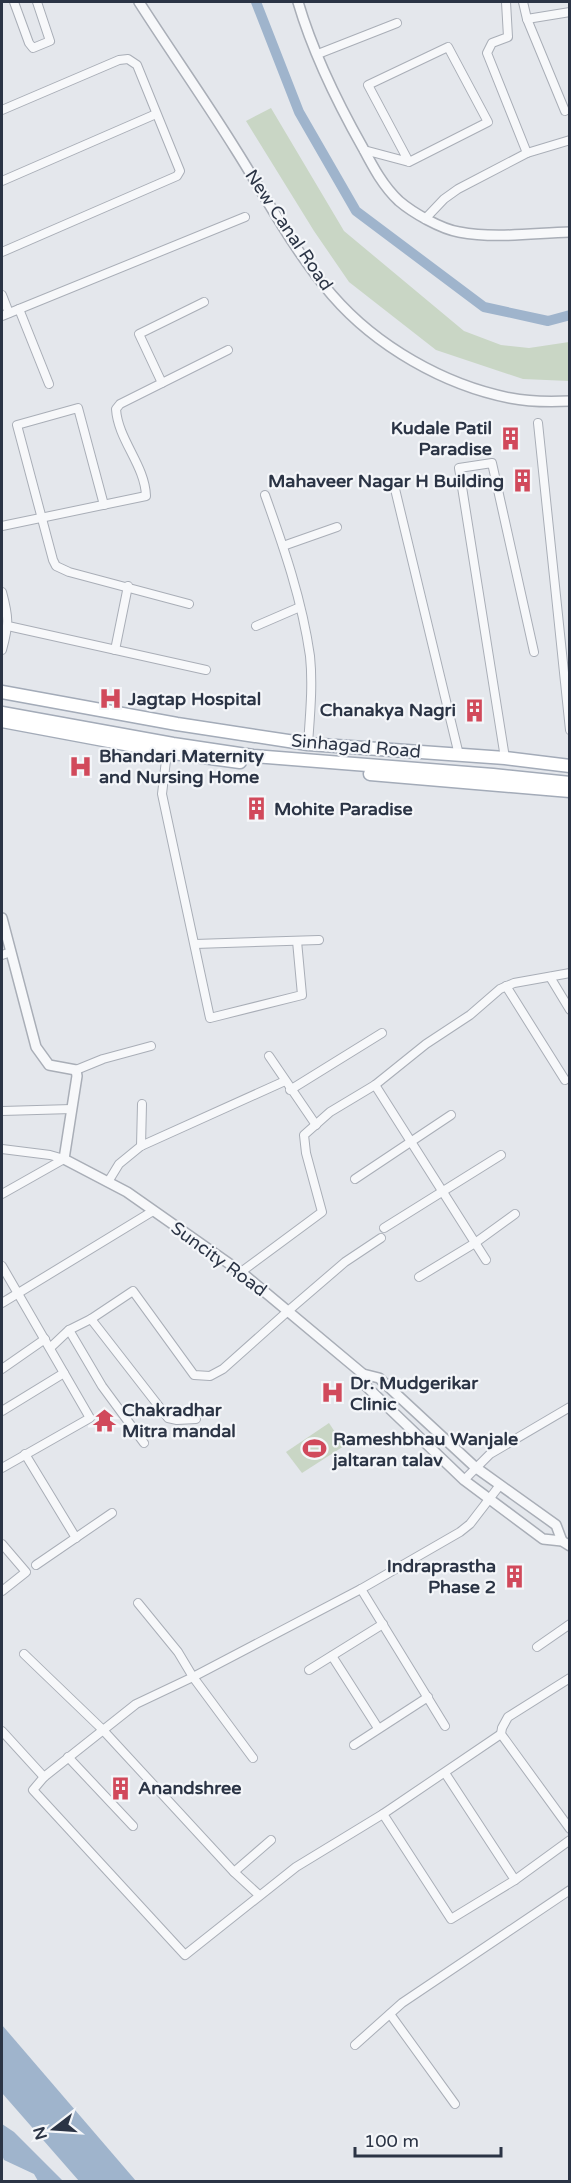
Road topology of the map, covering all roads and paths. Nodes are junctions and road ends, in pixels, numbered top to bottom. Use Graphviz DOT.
graph roads {
  1 [pos="15,2"];
  2 [pos="37,2"];
  3 [pos="140,2"];
  4 [pos="298,2"];
  5 [pos="506,2"];
  6 [pos="523,2"];
  7 [pos="570,12"];
  8 [pos="527,19"];
  9 [pos="397,23"];
  10 [pos="318,54"];
  11 [pos="2,110"];
  12 [pos="565,111"];
  13 [pos="156,114"];
  14 [pos="570,140"];
  15 [pos="364,150"];
  16 [pos="527,153"];
  17 [pos="409,162"];
  18 [pos="2,181"];
  19 [pos="245,217"];
  20 [pos="425,219"];
  21 [pos="570,232"];
  22 [pos="2,252"];
  23 [pos="2,295"];
  24 [pos="204,302"];
  25 [pos="19,309"];
  26 [pos="5,315"];
  27 [pos="228,350"];
  28 [pos="162,383"];
  29 [pos="49,384"];
  30 [pos="570,401"];
  31 [pos="538,423"];
  32 [pos="395,489"];
  33 [pos="265,495"];
  34 [pos="104,505"];
  35 [pos="42,519"];
  36 [pos="2,526"];
  37 [pos="337,527"];
  38 [pos="283,546"];
  39 [pos="128,586"];
  40 [pos="2,592"];
  41 [pos="189,604"];
  42 [pos="300,607"];
  43 [pos="8,626"];
  44 [pos="256,626"];
  45 [pos="2,650"];
  46 [pos="115,650"];
  47 [pos="534,652"];
  48 [pos="566,653"];
  49 [pos="206,670"];
  50 [pos="2,692"];
  51 [pos="2,707"];
  52 [pos="2,713"];
  53 [pos="569,719"];
  54 [pos="2,721"];
  55 [pos="570,730"];
  56 [pos="308,744"];
  57 [pos="167,752"];
  58 [pos="459,755"];
  59 [pos="505,758"];
  60 [pos="570,766"];
  61 [pos="570,775"];
  62 [pos="570,783"];
  63 [pos="570,791"];
  64 [pos="2,918"];
  65 [pos="319,940"];
  66 [pos="297,941"];
  67 [pos="195,944"];
  68 [pos="6,953"];
  69 [pos="570,973"];
  70 [pos="550,977"];
  71 [pos="506,986"];
  72 [pos="570,1010"];
  73 [pos="382,1033"];
  74 [pos="151,1046"];
  75 [pos="269,1056"];
  76 [pos="76,1070"];
  77 [pos="565,1080"];
  78 [pos="285,1082"];
  79 [pos="375,1085"];
  80 [pos="290,1089"];
  81 [pos="142,1104"];
  82 [pos="72,1109"];
  83 [pos="2,1111"];
  84 [pos="451,1115"];
  85 [pos="316,1125"];
  86 [pos="411,1142"];
  87 [pos="141,1146"];
  88 [pos="2,1149"];
  89 [pos="501,1155"];
  90 [pos="64,1159"];
  91 [pos="355,1179"];
  92 [pos="108,1182"];
  93 [pos="443,1191"];
  94 [pos="2,1194"];
  95 [pos="153,1211"];
  96 [pos="515,1214"];
  97 [pos="384,1228"];
  98 [pos="381,1238"];
  99 [pos="476,1243"];
  100 [pos="486,1260"];
  101 [pos="2,1266"];
  102 [pos="241,1272"];
  103 [pos="419,1277"];
  104 [pos="19,1294"];
  105 [pos="2,1303"];
  106 [pos="288,1311"];
  107 [pos="91,1319"];
  108 [pos="69,1330"];
  109 [pos="45,1339"];
  110 [pos="50,1348"];
  111 [pos="2,1369"];
  112 [pos="64,1373"];
  113 [pos="363,1374"];
  114 [pos="570,1407"];
  115 [pos="2,1411"];
  116 [pos="196,1419"];
  117 [pos="144,1443"];
  118 [pos="25,1454"];
  119 [pos="475,1467"];
  120 [pos="2,1468"];
  121 [pos="464,1480"];
  122 [pos="500,1485"];
  123 [pos="489,1499"];
  124 [pos="111,1514"];
  125 [pos="76,1538"];
  126 [pos="2,1544"];
  127 [pos="566,1544"];
  128 [pos="36,1565"];
  129 [pos="361,1589"];
  130 [pos="2,1591"];
  131 [pos="138,1603"];
  132 [pos="383,1624"];
  133 [pos="570,1624"];
  134 [pos="537,1647"];
  135 [pos="24,1654"];
  136 [pos="332,1656"];
  137 [pos="309,1670"];
  138 [pos="193,1677"];
  139 [pos="570,1678"];
  140 [pos="428,1697"];
  141 [pos="445,1726"];
  142 [pos="378,1728"];
  143 [pos="102,1729"];
  144 [pos="2,1731"];
  145 [pos="501,1734"];
  146 [pos="354,1745"];
  147 [pos="68,1757"];
  148 [pos="254,1758"];
  149 [pos="445,1773"];
  150 [pos="44,1777"];
  151 [pos="383,1814"];
  152 [pos="133,1826"];
  153 [pos="570,1829"];
  154 [pos="271,1840"];
  155 [pos="570,1840"];
  156 [pos="234,1872"];
  157 [pos="515,1880"];
  158 [pos="570,1890"];
  159 [pos="259,1895"];
  160 [pos="390,2014"];
  161 [pos="355,2045"];
  162 [pos="455,2104"];
  1 -- 2 [label="street"];
  3 -- 30 [label="street, New Canal Road"];
  4 -- 10 [label="street"];
  5 -- 16 [label="street"];
  6 -- 8 [label="street"];
  7 -- 8 [label="street"];
  8 -- 12 [label="street"];
  9 -- 10 [label="street"];
  10 -- 15 [label="street"];
  11 -- 13 [label="street"];
  13 -- 18 [label="street"];
  13 -- 22 [label="street"];
  14 -- 16 [label="street"];
  15 -- 17 [label="street"];
  15 -- 20 [label="street"];
  16 -- 20 [label="street"];
  17 -- 17 [label="street"];
  19 -- 25 [label="street"];
  20 -- 21 [label="street"];
  23 -- 26 [label="street"];
  24 -- 28 [label="street"];
  25 -- 26 [label="street"];
  25 -- 29 [label="street"];
  27 -- 28 [label="street"];
  28 -- 34 [label="street"];
  31 -- 48 [label="street"];
  32 -- 58 [label="street"];
  33 -- 38 [label="street"];
  34 -- 35 [label="street"];
  34 -- 35 [label="street"];
  35 -- 36 [label="street"];
  35 -- 39 [label="street"];
  37 -- 38 [label="street"];
  38 -- 42 [label="street"];
  39 -- 41 [label="street"];
  39 -- 46 [label="street"];
  40 -- 43 [label="street"];
  42 -- 44 [label="street"];
  42 -- 56 [label="street"];
  43 -- 45 [label="street"];
  43 -- 46 [label="street"];
  46 -- 49 [label="street"];
  47 -- 59 [label="street"];
  48 -- 53 [label="street"];
  50 -- 56 [label="main road, Sinhagad Road"];
  51 -- 61 [label="main road"];
  52 -- 62 [label="main road"];
  53 -- 55 [label="street"];
  54 -- 57 [label="main road, Sinhagad Road"];
  56 -- 58 [label="main road, Sinhagad Road"];
  57 -- 63 [label="main road, Sinhagad Road"];
  57 -- 67 [label="street"];
  58 -- 59 [label="main road, Sinhagad Road"];
  59 -- 60 [label="main road, Sinhagad Road"];
  64 -- 68 [label="street"];
  65 -- 66 [label="street"];
  66 -- 67 [label="street"];
  66 -- 67 [label="street"];
  68 -- 76 [label="street"];
  69 -- 70 [label="street"];
  70 -- 71 [label="street"];
  70 -- 72 [label="street"];
  71 -- 77 [label="street"];
  71 -- 79 [label="street"];
  73 -- 80 [label="street"];
  74 -- 76 [label="street"];
  75 -- 78 [label="street"];
  76 -- 82 [label="street"];
  78 -- 80 [label="street"];
  78 -- 87 [label="street"];
  79 -- 85 [label="street"];
  79 -- 86 [label="street"];
  80 -- 85 [label="street"];
  81 -- 87 [label="street"];
  82 -- 83 [label="street"];
  82 -- 90 [label="street"];
  84 -- 86 [label="street"];
  85 -- 102 [label="street"];
  86 -- 91 [label="street"];
  86 -- 93 [label="street"];
  87 -- 92 [label="street"];
  88 -- 90 [label="street, Suncity Road"];
  89 -- 93 [label="street"];
  90 -- 92 [label="street, Suncity Road"];
  90 -- 94 [label="street"];
  92 -- 95 [label="street, Suncity Road"];
  93 -- 97 [label="street"];
  93 -- 99 [label="street"];
  95 -- 102 [label="street, Suncity Road"];
  95 -- 104 [label="street"];
  96 -- 99 [label="street"];
  98 -- 106 [label="street"];
  99 -- 100 [label="street"];
  99 -- 103 [label="street"];
  101 -- 104 [label="street"];
  102 -- 106 [label="street, Suncity Road"];
  104 -- 105 [label="street"];
  104 -- 109 [label="street"];
  106 -- 107 [label="street"];
  106 -- 113 [label="street, Suncity Road"];
  107 -- 108 [label="street"];
  107 -- 116 [label="street"];
  108 -- 110 [label="street"];
  108 -- 117 [label="street"];
  109 -- 110 [label="street"];
  109 -- 111 [label="street"];
  110 -- 112 [label="street"];
  112 -- 115 [label="street"];
  112 -- 118 [label="street"];
  113 -- 119 [label="street, Suncity Road"];
  113 -- 121 [label="street, Suncity Road"];
  114 -- 119 [label="street"];
  118 -- 120 [label="street"];
  118 -- 125 [label="street"];
  119 -- 121 [label="street"];
  119 -- 122 [label="street, Suncity Road"];
  121 -- 123 [label="street, Suncity Road"];
  122 -- 123 [label="street"];
  122 -- 127 [label="street, Suncity Road"];
  123 -- 127 [label="street, Suncity Road"];
  123 -- 129 [label="street"];
  124 -- 125 [label="street"];
  125 -- 128 [label="street"];
  126 -- 130 [label="street"];
  129 -- 132 [label="street"];
  129 -- 138 [label="street"];
  131 -- 138 [label="street"];
  132 -- 136 [label="street"];
  132 -- 140 [label="street"];
  133 -- 134 [label="street"];
  135 -- 143 [label="street"];
  136 -- 137 [label="street"];
  136 -- 142 [label="street"];
  138 -- 143 [label="street"];
  138 -- 148 [label="street"];
  139 -- 145 [label="street"];
  140 -- 141 [label="street"];
  140 -- 142 [label="street"];
  142 -- 146 [label="street"];
  143 -- 147 [label="street"];
  143 -- 156 [label="street"];
  144 -- 150 [label="street"];
  145 -- 149 [label="street"];
  145 -- 153 [label="street"];
  147 -- 150 [label="street"];
  147 -- 152 [label="street"];
  149 -- 151 [label="street"];
  149 -- 157 [label="street"];
  150 -- 159 [label="street"];
  151 -- 157 [label="street"];
  151 -- 159 [label="street"];
  154 -- 156 [label="street"];
  155 -- 157 [label="street"];
  156 -- 159 [label="street"];
  158 -- 160 [label="street"];
  160 -- 161 [label="street"];
  160 -- 162 [label="street"];
}
